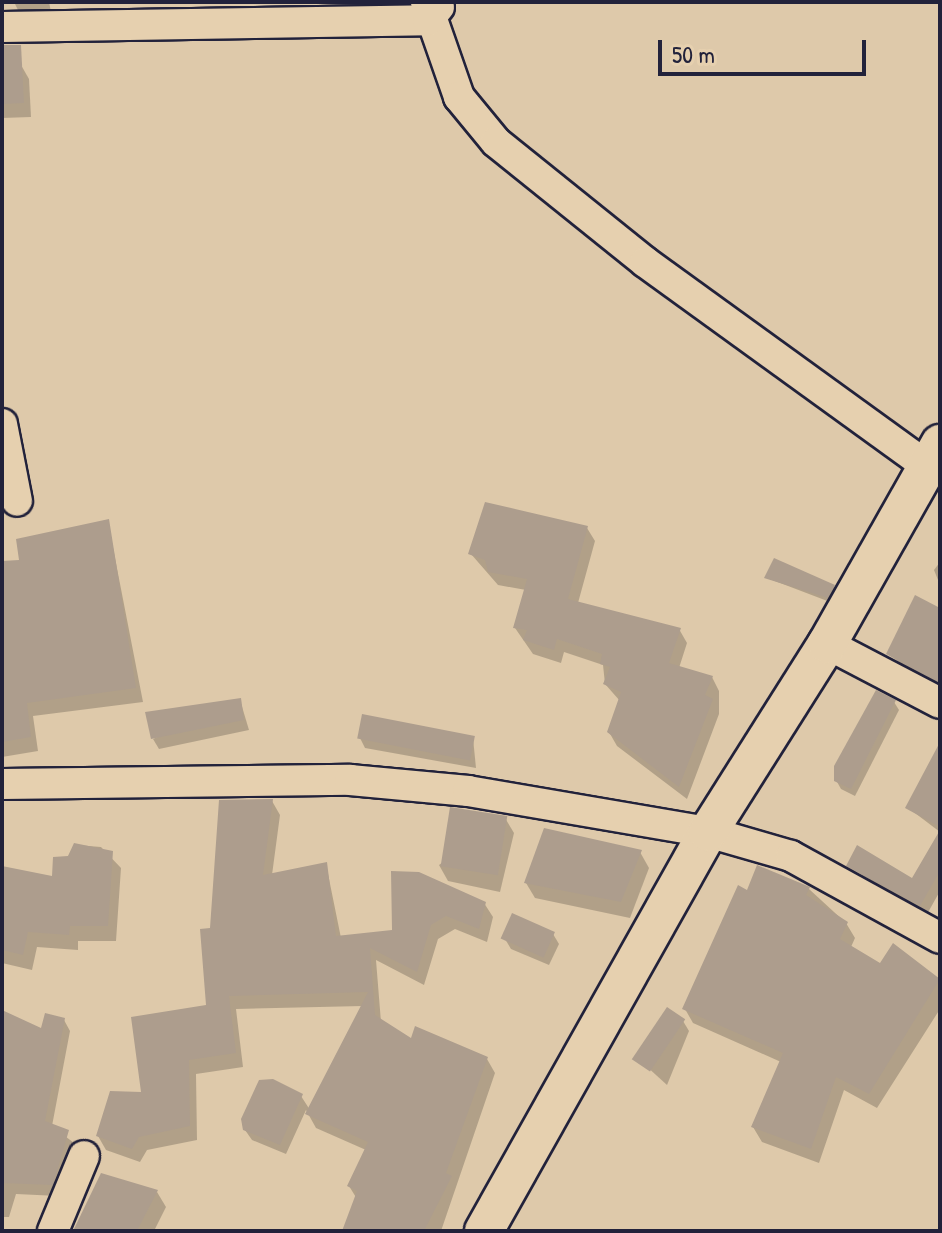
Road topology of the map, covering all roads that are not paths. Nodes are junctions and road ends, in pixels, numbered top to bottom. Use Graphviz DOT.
graph roads {
  1 [pos="432,8"];
  2 [pos="2,27"];
  3 [pos="2,424"];
  4 [pos="934,455"];
  5 [pos="17,501"];
  6 [pos="827,644"];
  7 [pos="940,703"];
  8 [pos="2,784"];
  9 [pos="708,832"];
  10 [pos="940,938"];
  11 [pos="84,1156"];
  12 [pos="53,1231"];
  13 [pos="484,1231"];
  1 -- 2 [label="street"];
  1 -- 4 [label="street"];
  3 -- 5 [label="street"];
  4 -- 6 [label="street"];
  6 -- 7 [label="street"];
  6 -- 9 [label="street"];
  8 -- 9 [label="street"];
  9 -- 10 [label="street"];
  9 -- 13 [label="street"];
  11 -- 12 [label="street"];
}
